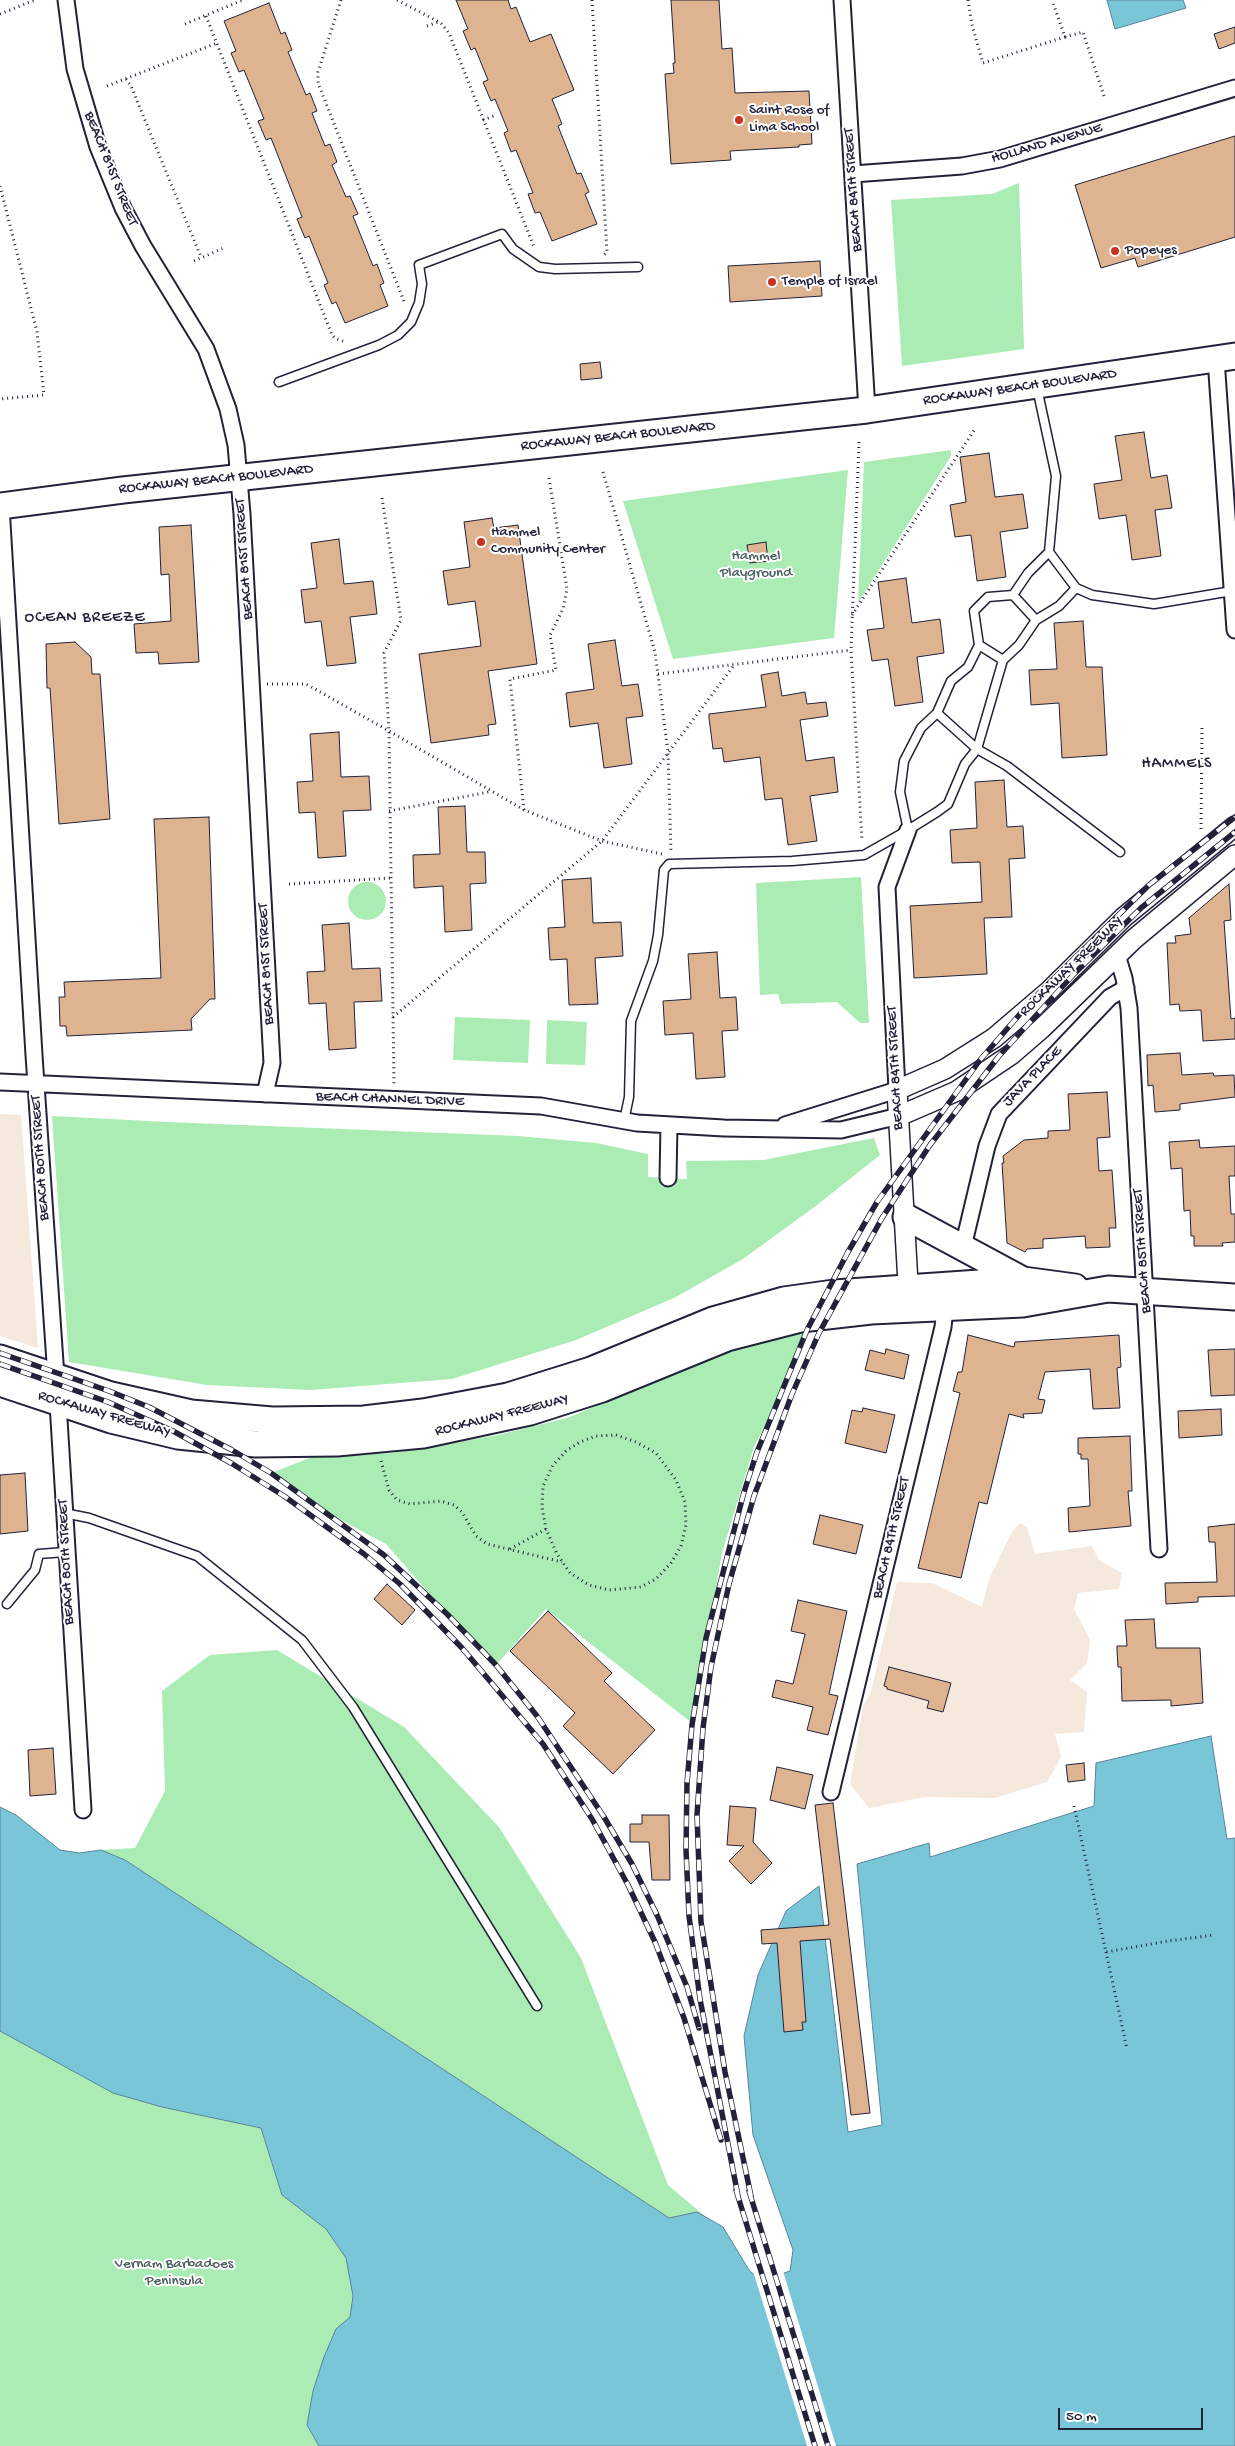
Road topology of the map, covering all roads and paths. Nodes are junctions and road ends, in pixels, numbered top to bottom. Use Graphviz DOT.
graph roads {
  1 [pos="35,0"];
  2 [pos="66,0"];
  3 [pos="244,0"];
  4 [pos="341,0"];
  5 [pos="398,0"];
  6 [pos="592,0"];
  7 [pos="842,0"];
  8 [pos="968,0"];
  9 [pos="1052,0"];
  10 [pos="0,14"];
  11 [pos="206,16"];
  12 [pos="438,22"];
  13 [pos="185,24"];
  14 [pos="428,26"];
  15 [pos="1065,37"];
  16 [pos="217,43"];
  17 [pos="126,79"];
  18 [pos="106,86"];
  19 [pos="1235,88"];
  20 [pos="1105,99"];
  21 [pos="494,116"];
  22 [pos="483,120"];
  23 [pos="853,174"];
  24 [pos="0,186"];
  25 [pos="226,247"];
  26 [pos="537,255"];
  27 [pos="201,257"];
  28 [pos="600,257"];
  29 [pos="194,261"];
  30 [pos="638,267"];
  31 [pos="402,312"];
  32 [pos="351,341"];
  33 [pos="1226,357"];
  34 [pos="279,382"];
  35 [pos="1037,387"];
  36 [pos="0,399"];
  37 [pos="867,410"];
  38 [pos="975,429"];
  39 [pos="859,442"];
  40 [pos="603,472"];
  41 [pos="239,478"];
  42 [pos="550,478"];
  43 [pos="382,498"];
  44 [pos="0,506"];
  45 [pos="1049,552"];
  46 [pos="1076,588"];
  47 [pos="1232,591"];
  48 [pos="1013,595"];
  49 [pos="852,616"];
  50 [pos="1036,620"];
  51 [pos="1235,630"];
  52 [pos="979,645"];
  53 [pos="851,650"];
  54 [pos="5,656"];
  55 [pos="1003,660"];
  56 [pos="736,664"];
  57 [pos="658,674"];
  58 [pos="252,684"];
  59 [pos="937,713"];
  60 [pos="1202,727"];
  61 [pos="389,730"];
  62 [pos="977,749"];
  63 [pos="668,752"];
  64 [pos="490,792"];
  65 [pos="524,810"];
  66 [pos="389,811"];
  67 [pos="1235,826"];
  68 [pos="1201,829"];
  69 [pos="908,830"];
  70 [pos="602,841"];
  71 [pos="872,841"];
  72 [pos="853,844"];
  73 [pos="863,844"];
  74 [pos="1120,852"];
  75 [pos="1235,855"];
  76 [pos="391,878"];
  77 [pos="289,884"];
  78 [pos="1111,944"];
  79 [pos="1126,988"];
  80 [pos="393,1017"];
  81 [pos="0,1082"];
  82 [pos="36,1084"];
  83 [pos="897,1090"];
  84 [pos="265,1094"];
  85 [pos="394,1100"];
  86 [pos="899,1116"];
  87 [pos="624,1121"];
  88 [pos="669,1125"];
  89 [pos="778,1128"];
  90 [pos="668,1178"];
  91 [pos="906,1217"];
  92 [pos="962,1247"];
  93 [pos="1023,1280"];
  94 [pos="1095,1290"];
  95 [pos="1145,1290"];
  96 [pos="945,1296"];
  97 [pos="1235,1297"];
  98 [pos="909,1298"];
  99 [pos="0,1358"];
  100 [pos="0,1383"];
  101 [pos="57,1390"];
  102 [pos="380,1457"];
  103 [pos="64,1513"];
  104 [pos="546,1529"];
  105 [pos="1159,1549"];
  106 [pos="509,1550"];
  107 [pos="65,1552"];
  108 [pos="562,1562"];
  109 [pos="7,1604"];
  110 [pos="832,1792"];
  111 [pos="1074,1806"];
  112 [pos="83,1810"];
  113 [pos="1214,1935"];
  114 [pos="1106,1952"];
  115 [pos="536,2006"];
  116 [pos="1127,2049"];
  1 -- 10 [label="path"];
  2 -- 41 [label="street, BEACH 81ST STREET"];
  3 -- 11 [label="path"];
  4 -- 31 [label="path"];
  5 -- 12 [label="path"];
  6 -- 28 [label="path"];
  7 -- 23 [label="street, BEACH 84TH STREET"];
  8 -- 15 [label="path"];
  9 -- 15 [label="path"];
  11 -- 13 [label="path"];
  11 -- 16 [label="path"];
  12 -- 14 [label="path"];
  12 -- 22 [label="path"];
  15 -- 20 [label="path"];
  16 -- 17 [label="path"];
  16 -- 32 [label="path"];
  17 -- 18 [label="path"];
  17 -- 27 [label="path"];
  19 -- 23 [label="street, HOLLAND AVENUE"];
  21 -- 22 [label="path"];
  22 -- 26 [label="path"];
  23 -- 37 [label="street, BEACH 84TH STREET"];
  24 -- 36 [label="path"];
  25 -- 27 [label="path"];
  27 -- 29 [label="path"];
  30 -- 34 [label="lane"];
  33 -- 35 [label="main road, ROCKAWAY BEACH BOULEVARD"];
  33 -- 47 [label="street"];
  35 -- 37 [label="main road, ROCKAWAY BEACH BOULEVARD"];
  35 -- 45 [label="lane"];
  37 -- 41 [label="main road, ROCKAWAY BEACH BOULEVARD"];
  38 -- 49 [label="path"];
  39 -- 49 [label="path"];
  40 -- 57 [label="path"];
  41 -- 44 [label="main road, ROCKAWAY BEACH BOULEVARD"];
  41 -- 58 [label="street, BEACH 81ST STREET"];
  42 -- 65 [label="path"];
  43 -- 61 [label="path"];
  44 -- 54 [label="street, BEACH 80TH STREET"];
  45 -- 46 [label="lane"];
  45 -- 48 [label="lane"];
  46 -- 47 [label="lane"];
  46 -- 50 [label="lane"];
  47 -- 51 [label="street"];
  48 -- 50 [label="lane"];
  48 -- 52 [label="lane"];
  49 -- 53 [label="path"];
  50 -- 55 [label="lane"];
  52 -- 55 [label="lane"];
  52 -- 59 [label="lane"];
  53 -- 56 [label="path"];
  53 -- 73 [label="path"];
  54 -- 82 [label="street, BEACH 80TH STREET"];
  55 -- 62 [label="lane"];
  56 -- 57 [label="path"];
  56 -- 63 [label="path"];
  57 -- 63 [label="path"];
  58 -- 61 [label="path"];
  58 -- 84 [label="street, BEACH 81ST STREET"];
  59 -- 62 [label="lane"];
  59 -- 69 [label="lane"];
  60 -- 68 [label="path"];
  61 -- 64 [label="path"];
  61 -- 66 [label="path"];
  62 -- 69 [label="lane"];
  62 -- 74 [label="lane"];
  63 -- 70 [label="path"];
  63 -- 70 [label="path"];
  64 -- 65 [label="path"];
  64 -- 66 [label="path"];
  65 -- 70 [label="path"];
  66 -- 76 [label="path"];
  67 -- 78 [label="street, ROCKAWAY FREEWAY"];
  69 -- 83 [label="street, BEACH 84TH STREET"];
  69 -- 87 [label="lane"];
  70 -- 80 [label="path"];
  71 -- 73 [label="path"];
  72 -- 73 [label="path"];
  75 -- 78 [label="street, ROCKAWAY FREEWAY"];
  76 -- 77 [label="path"];
  76 -- 80 [label="path"];
  78 -- 79 [label="street, BEACH 85TH STREET"];
  78 -- 83 [label="street, ROCKAWAY FREEWAY"];
  78 -- 86 [label="street, ROCKAWAY FREEWAY"];
  79 -- 92 [label="street, JAVA PLACE"];
  79 -- 95 [label="street, BEACH 85TH STREET"];
  80 -- 85 [label="path"];
  81 -- 82 [label="street, BEACH CHANNEL DRIVE"];
  82 -- 84 [label="street, BEACH CHANNEL DRIVE"];
  82 -- 101 [label="street, BEACH 80TH STREET"];
  83 -- 86 [label="street, BEACH 84TH STREET"];
  83 -- 89 [label="street, BEACH CHANNEL DRIVE"];
  84 -- 85 [label="street, BEACH CHANNEL DRIVE"];
  85 -- 87 [label="street, BEACH CHANNEL DRIVE"];
  86 -- 89 [label="street, BEACH CHANNEL DRIVE"];
  86 -- 91 [label="street, BEACH 84TH STREET"];
  87 -- 88 [label="street, BEACH CHANNEL DRIVE"];
  88 -- 89 [label="street, BEACH CHANNEL DRIVE"];
  88 -- 90 [label="street"];
  91 -- 92 [label="main road"];
  91 -- 98 [label="street, BEACH 84TH STREET"];
  92 -- 93 [label="main road"];
  93 -- 94 [label="main road"];
  93 -- 96 [label="main road"];
  94 -- 95 [label="main road"];
  94 -- 96 [label="main road"];
  95 -- 97 [label="main road"];
  95 -- 105 [label="street, BEACH 85TH STREET"];
  96 -- 98 [label="main road"];
  96 -- 110 [label="street, BEACH 84TH STREET"];
  98 -- 101 [label="main road, ROCKAWAY FREEWAY"];
  99 -- 101 [label="main road, ROCKAWAY FREEWAY"];
  100 -- 101 [label="main road, ROCKAWAY FREEWAY"];
  101 -- 103 [label="street, BEACH 80TH STREET"];
  102 -- 106 [label="path"];
  103 -- 107 [label="street, BEACH 80TH STREET"];
  103 -- 115 [label="lane"];
  104 -- 106 [label="path"];
  104 -- 108 [label="path"];
  104 -- 108 [label="path"];
  106 -- 108 [label="path"];
  107 -- 109 [label="lane"];
  107 -- 112 [label="street, BEACH 80TH STREET"];
  111 -- 114 [label="path"];
  113 -- 114 [label="path"];
  114 -- 116 [label="path"];
}
